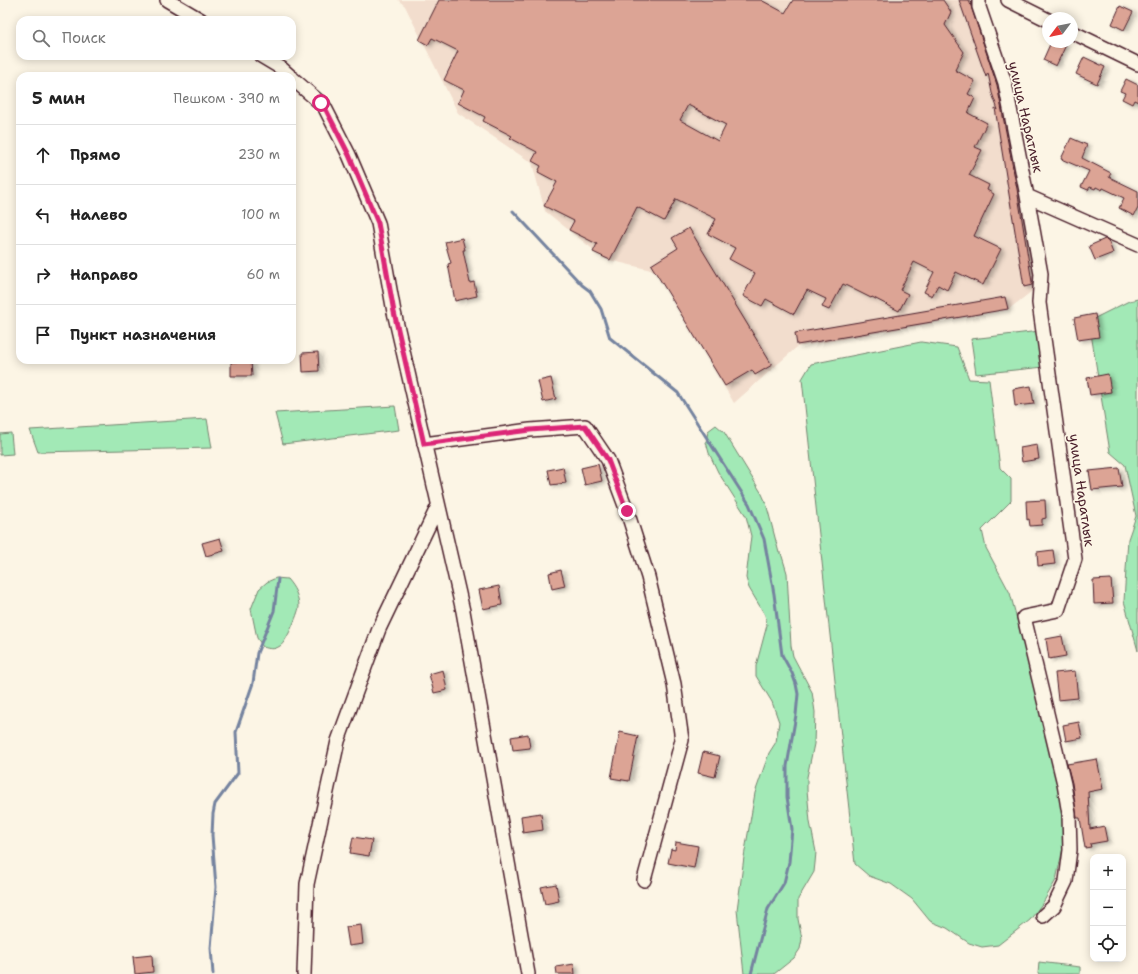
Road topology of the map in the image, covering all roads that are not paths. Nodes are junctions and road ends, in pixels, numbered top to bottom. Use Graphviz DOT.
graph roads {
  1 [pos="167,0"];
  2 [pos="979,0"];
  3 [pos="1008,0"];
  4 [pos="194,16"];
  5 [pos="1042,17"];
  6 [pos="1078,35"];
  7 [pos="268,60"];
  8 [pos="1138,64"];
  9 [pos="285,72"];
  10 [pos="296,81"];
  11 [pos="1027,196"];
  12 [pos="1138,246"];
  13 [pos="424,444"];
  14 [pos="438,506"];
  15 [pos="644,880"];
  16 [pos="1043,916"];
  17 [pos="304,974"];
  18 [pos="528,974"];
  1 -- 4 [label="street"];
  2 -- 11 [label="street, улица Наратлык"];
  3 -- 5 [label="street"];
  6 -- 8 [label="street"];
  7 -- 9 [label="street"];
  10 -- 13 [label="street"];
  11 -- 12 [label="street"];
  11 -- 16 [label="street, улица Наратлык"];
  13 -- 14 [label="street"];
  13 -- 15 [label="street"];
  14 -- 17 [label="street"];
  14 -- 18 [label="street"];
}
